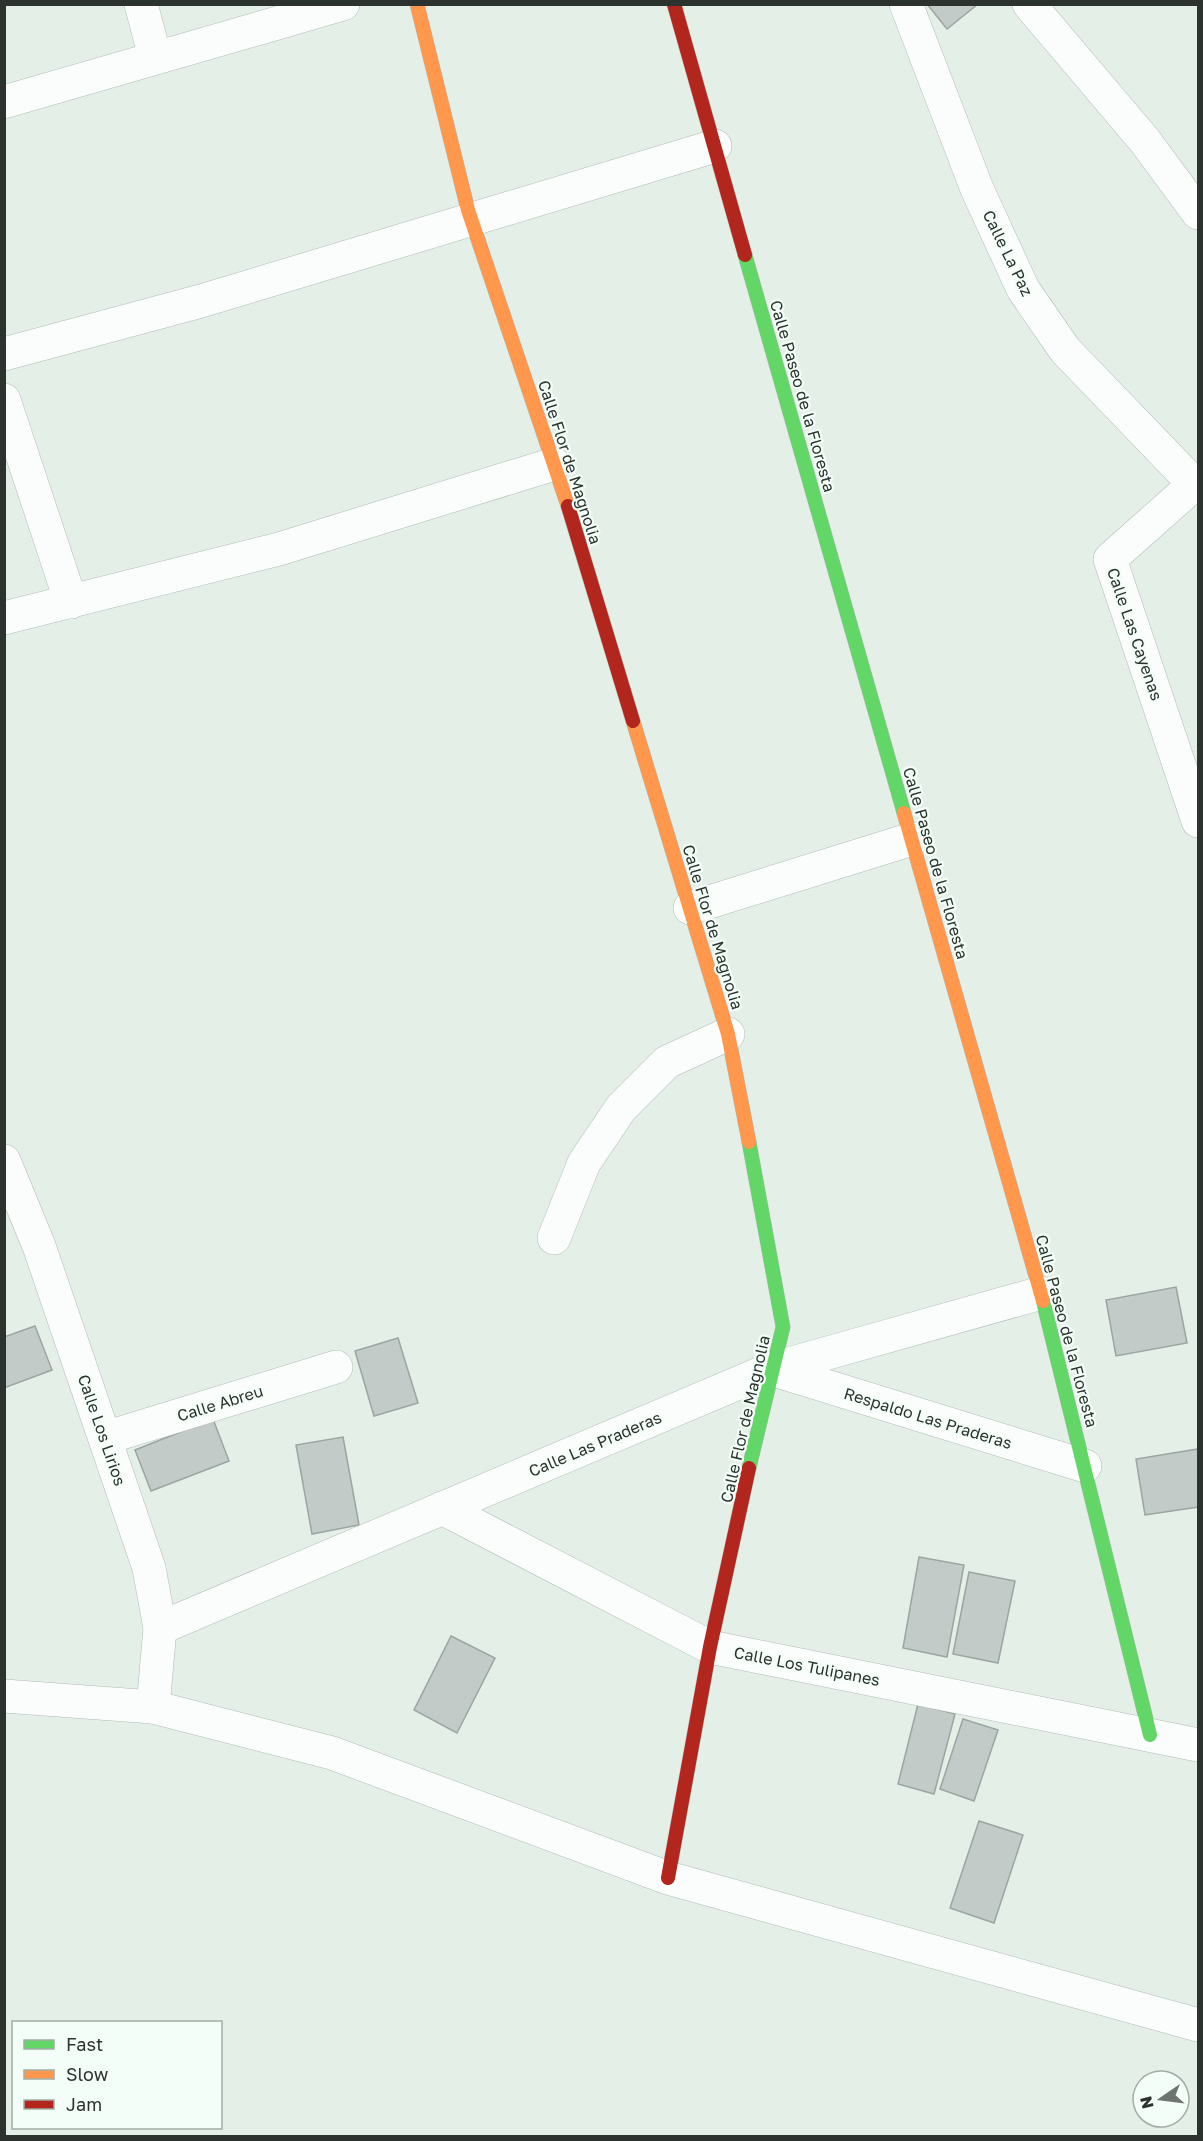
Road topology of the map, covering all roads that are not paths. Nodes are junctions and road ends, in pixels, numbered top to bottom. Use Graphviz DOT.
graph roads {
  1 [pos="141,4"];
  2 [pos="343,4"];
  3 [pos="417,4"];
  4 [pos="674,4"];
  5 [pos="906,4"];
  6 [pos="1029,4"];
  7 [pos="155,57"];
  8 [pos="4,102"];
  9 [pos="715,146"];
  10 [pos="1198,213"];
  11 [pos="471,219"];
  12 [pos="4,354"];
  13 [pos="4,400"];
  14 [pos="554,464"];
  15 [pos="1197,484"];
  16 [pos="71,602"];
  17 [pos="4,618"];
  18 [pos="1198,821"];
  19 [pos="912,839"];
  20 [pos="690,908"];
  21 [pos="728,1034"];
  22 [pos="4,1161"];
  23 [pos="555,1238"];
  24 [pos="1041,1293"];
  25 [pos="336,1367"];
  26 [pos="771,1369"];
  27 [pos="105,1438"];
  28 [pos="1085,1466"];
  29 [pos="442,1508"];
  30 [pos="160,1628"];
  31 [pos="710,1647"];
  32 [pos="4,1696"];
  33 [pos="153,1707"];
  34 [pos="1150,1735"];
  35 [pos="1198,1745"];
  36 [pos="668,1878"];
  37 [pos="1198,2025"];
  1 -- 7 [label="street"];
  2 -- 7 [label="street"];
  3 -- 11 [label="street, Calle Flor de Magnolia"];
  4 -- 9 [label="street, Calle Paseo de la Floresta"];
  5 -- 15 [label="street, Calle La Paz"];
  6 -- 10 [label="street"];
  7 -- 8 [label="street"];
  9 -- 11 [label="street"];
  9 -- 19 [label="street, Calle Paseo de la Floresta"];
  11 -- 12 [label="street"];
  11 -- 14 [label="street, Calle Flor de Magnolia"];
  13 -- 16 [label="street"];
  14 -- 16 [label="street"];
  14 -- 20 [label="street, Calle Flor de Magnolia"];
  15 -- 18 [label="street, Calle Las Cayenas"];
  16 -- 17 [label="street"];
  19 -- 20 [label="street"];
  19 -- 24 [label="street, Calle Paseo de la Floresta"];
  20 -- 21 [label="street, Calle Flor de Magnolia"];
  21 -- 23 [label="street"];
  21 -- 26 [label="street, Calle Flor de Magnolia"];
  22 -- 27 [label="street, Calle Los Lirios"];
  24 -- 26 [label="street, Calle Las Praderas"];
  24 -- 28 [label="street, Calle Paseo de la Floresta"];
  25 -- 27 [label="street, Calle Abreu"];
  26 -- 28 [label="street, Respaldo Las Praderas"];
  26 -- 29 [label="street, Calle Las Praderas"];
  26 -- 31 [label="street, Calle Flor de Magnolia"];
  27 -- 30 [label="street, Calle Los Lirios"];
  28 -- 34 [label="street, Calle Paseo de la Floresta"];
  29 -- 30 [label="street, Calle Las Praderas"];
  29 -- 31 [label="street, Calle Los Tulipanes"];
  30 -- 33 [label="street, Calle Los Lirios"];
  31 -- 34 [label="street, Calle Los Tulipanes"];
  31 -- 36 [label="street, Calle Flor de Magnolia"];
  32 -- 33 [label="street"];
  33 -- 36 [label="street"];
  34 -- 35 [label="street, Calle Los Tulipanes"];
  36 -- 37 [label="street"];
}
